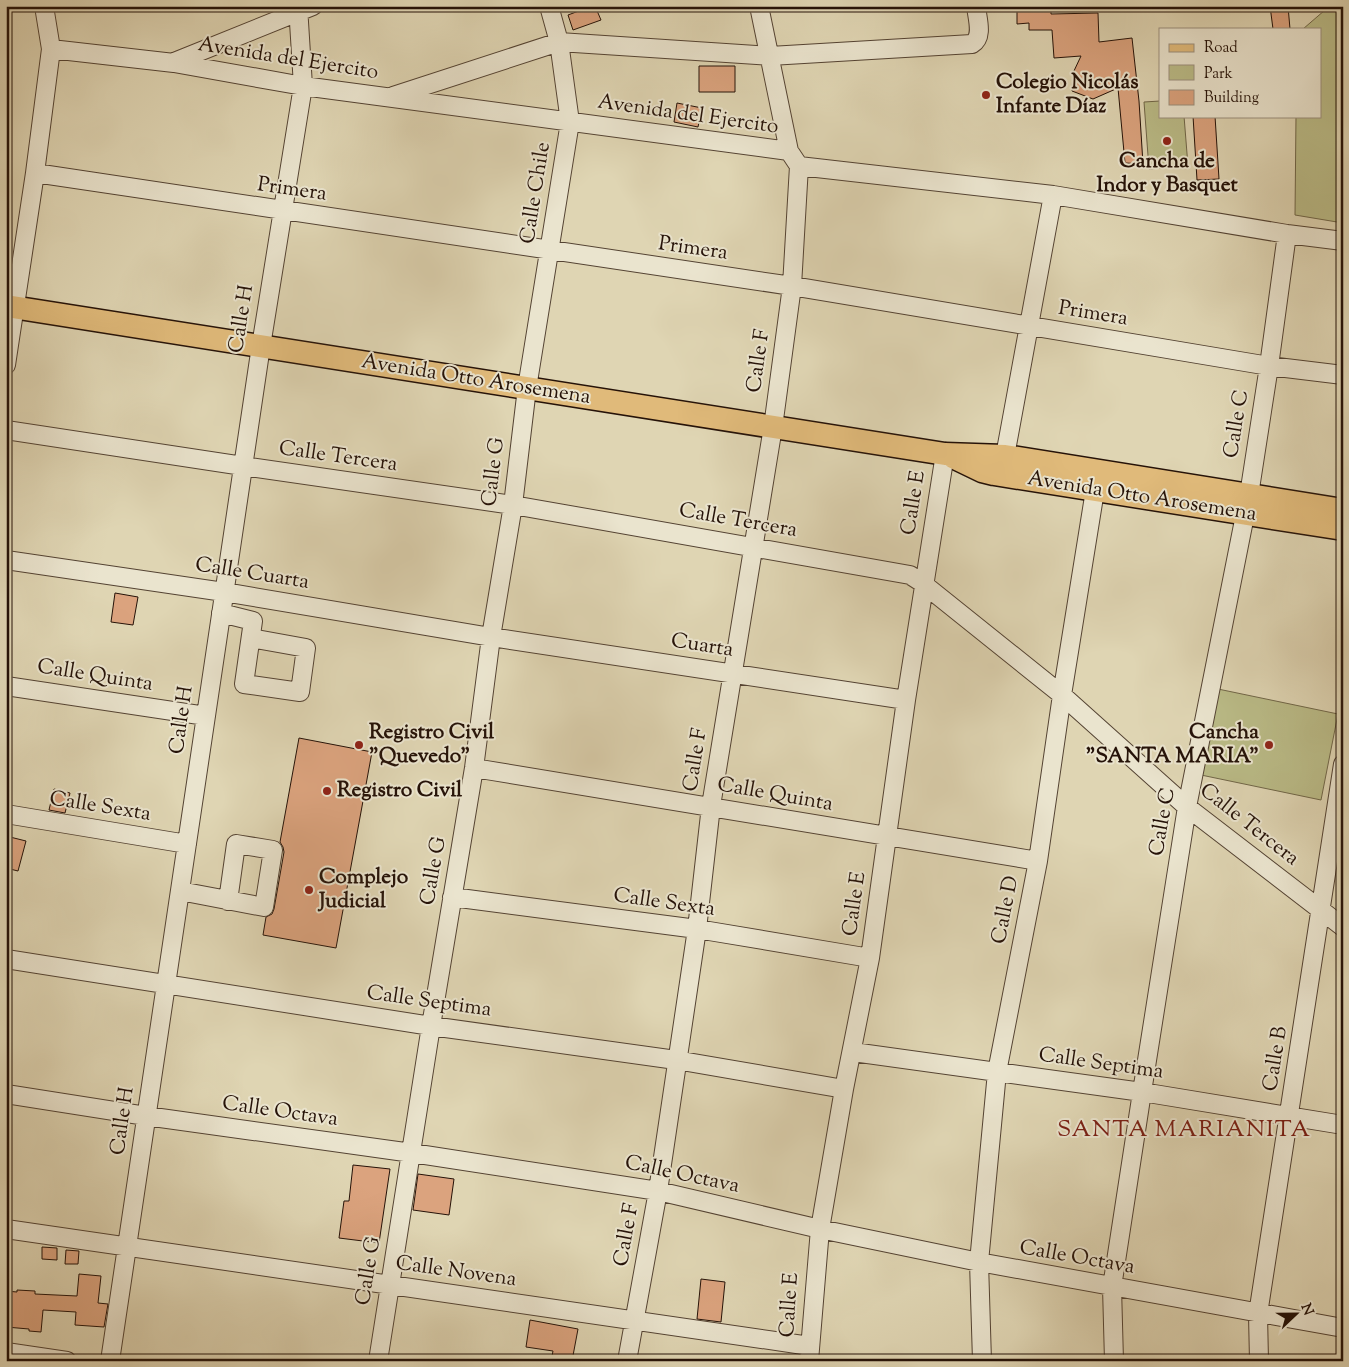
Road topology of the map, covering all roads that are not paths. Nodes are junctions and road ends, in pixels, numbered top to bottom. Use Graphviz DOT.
graph roads {
  1 [pos="44,6"];
  2 [pos="549,6"];
  3 [pos="759,6"];
  4 [pos="976,6"];
  5 [pos="304,8"];
  6 [pos="559,42"];
  7 [pos="51,49"];
  8 [pos="770,56"];
  9 [pos="174,63"];
  10 [pos="303,86"];
  11 [pos="388,97"];
  12 [pos="570,122"];
  13 [pos="789,151"];
  14 [pos="800,166"];
  15 [pos="35,173"];
  16 [pos="1053,195"];
  17 [pos="282,211"];
  18 [pos="1287,234"];
  19 [pos="1343,241"];
  20 [pos="550,250"];
  21 [pos="792,286"];
  22 [pos="11,306"];
  23 [pos="1029,326"];
  24 [pos="261,346"];
  25 [pos="6,365"];
  26 [pos="1269,366"];
  27 [pos="1343,375"];
  28 [pos="527,388"];
  29 [pos="773,427"];
  30 [pos="6,430"];
  31 [pos="945,454"];
  32 [pos="1005,456"];
  33 [pos="243,466"];
  34 [pos="1097,480"];
  35 [pos="513,504"];
  36 [pos="1247,505"];
  37 [pos="1343,510"];
  38 [pos="1343,529"];
  39 [pos="755,547"];
  40 [pos="6,560"];
  41 [pos="924,586"];
  42 [pos="224,592"];
  43 [pos="221,613"];
  44 [pos="491,637"];
  45 [pos="251,638"];
  46 [pos="732,673"];
  47 [pos="6,686"];
  48 [pos="1062,695"];
  49 [pos="906,700"];
  50 [pos="206,716"];
  51 [pos="1343,764"];
  52 [pos="474,768"];
  53 [pos="711,806"];
  54 [pos="1187,807"];
  55 [pos="6,814"];
  56 [pos="887,838"];
  57 [pos="187,844"];
  58 [pos="1038,862"];
  59 [pos="180,891"];
  60 [pos="452,897"];
  61 [pos="228,901"];
  62 [pos="1321,910"];
  63 [pos="1343,927"];
  64 [pos="697,929"];
  65 [pos="870,958"];
  66 [pos="6,959"];
  67 [pos="166,985"];
  68 [pos="431,1026"];
  69 [pos="852,1052"];
  70 [pos="676,1060"];
  71 [pos="997,1072"];
  72 [pos="844,1090"];
  73 [pos="1142,1092"];
  74 [pos="6,1094"];
  75 [pos="146,1116"];
  76 [pos="1290,1117"];
  77 [pos="1343,1125"];
  78 [pos="412,1153"];
  79 [pos="658,1190"];
  80 [pos="6,1229"];
  81 [pos="820,1229"];
  82 [pos="127,1246"];
  83 [pos="979,1262"];
  84 [pos="389,1284"];
  85 [pos="1112,1287"];
  86 [pos="1258,1314"];
  87 [pos="635,1320"];
  88 [pos="1343,1328"];
  89 [pos="6,1352"];
  90 [pos="809,1353"];
  91 [pos="67,1361"];
  92 [pos="110,1361"];
  93 [pos="378,1361"];
  94 [pos="627,1361"];
  95 [pos="982,1361"];
  96 [pos="1114,1361"];
  97 [pos="1259,1361"];
  1 -- 7 [label="street"];
  2 -- 6 [label="street, Calle Chile"];
  3 -- 8 [label="street"];
  4 -- 8 [label="street"];
  5 -- 9 [label="street"];
  5 -- 10 [label="street, Calle H"];
  6 -- 8 [label="street"];
  6 -- 11 [label="street"];
  6 -- 12 [label="street, Calle Chile"];
  7 -- 9 [label="street, Avenida del Ejercito"];
  7 -- 15 [label="street"];
  8 -- 13 [label="street"];
  9 -- 10 [label="street, Avenida del Ejercito"];
  10 -- 11 [label="street, Avenida del Ejercito"];
  10 -- 17 [label="street, Calle H"];
  11 -- 12 [label="street, Avenida del Ejercito"];
  12 -- 13 [label="street, Avenida del Ejercito"];
  12 -- 20 [label="street, Calle Chile"];
  13 -- 14 [label="street, Avenida del Ejercito"];
  14 -- 16 [label="street"];
  14 -- 21 [label="street, Calle F"];
  15 -- 17 [label="street, Primera"];
  15 -- 22 [label="street"];
  16 -- 18 [label="street"];
  16 -- 23 [label="street"];
  17 -- 20 [label="street, Primera"];
  17 -- 24 [label="street, Calle H"];
  18 -- 19 [label="street"];
  18 -- 26 [label="street, Calle C"];
  20 -- 21 [label="street, Primera"];
  20 -- 28 [label="street, Calle Chile"];
  21 -- 23 [label="street, Primera"];
  21 -- 29 [label="street, Calle F"];
  22 -- 24 [label="main road, Avenida Otto Arosemena"];
  22 -- 25 [label="street"];
  23 -- 26 [label="street, Primera"];
  23 -- 32 [label="street"];
  24 -- 28 [label="main road, Avenida Otto Arosemena"];
  24 -- 33 [label="street, Calle H"];
  26 -- 27 [label="street, Primera"];
  26 -- 36 [label="street, Calle C"];
  28 -- 29 [label="main road, Avenida Otto Arosemena"];
  28 -- 35 [label="street, Calle G"];
  29 -- 31 [label="main road, Avenida Otto Arosemena"];
  29 -- 39 [label="street, Calle F"];
  30 -- 33 [label="street, Calle Tercera"];
  31 -- 32 [label="main road, Avenida Otto Arosemena"];
  31 -- 34 [label="main road, Avenida Otto Arosemena"];
  31 -- 41 [label="street, Calle E"];
  32 -- 34 [label="main road, Avenida Otto Arosemena"];
  33 -- 35 [label="street, Calle Tercera"];
  33 -- 42 [label="street, Calle H"];
  34 -- 36 [label="main road, Avenida Otto Arosemena"];
  34 -- 48 [label="street, Calle D"];
  35 -- 39 [label="street, Calle Tercera"];
  35 -- 44 [label="street, Calle G"];
  36 -- 37 [label="main road, Avenida Otto Arosemena"];
  36 -- 38 [label="main road, Avenida Otto Arosemena"];
  36 -- 54 [label="street, Calle C"];
  39 -- 41 [label="street, Calle Tercera"];
  39 -- 46 [label="street, Calle F"];
  40 -- 42 [label="street, Calle Cuarta"];
  41 -- 48 [label="street, Calle Tercera"];
  41 -- 49 [label="street, Calle E"];
  42 -- 43 [label="street, Calle H"];
  42 -- 44 [label="street, Calle Cuarta"];
  43 -- 45 [label="street"];
  43 -- 50 [label="street, Calle H"];
  44 -- 46 [label="street, Cuarta"];
  44 -- 52 [label="street, Calle G"];
  46 -- 49 [label="street, Cuarta"];
  46 -- 53 [label="street, Calle F"];
  47 -- 50 [label="street, Calle Quinta"];
  48 -- 54 [label="street, Calle Tercera"];
  48 -- 58 [label="street, Calle D"];
  49 -- 56 [label="street, Calle E"];
  50 -- 57 [label="street, Calle H"];
  51 -- 62 [label="street, Calle B"];
  52 -- 53 [label="street, Calle Quinta"];
  52 -- 60 [label="street, Calle G"];
  53 -- 56 [label="street, Calle Quinta"];
  53 -- 64 [label="street, Calle F"];
  54 -- 62 [label="street, Calle Tercera"];
  54 -- 73 [label="street, Calle C"];
  55 -- 57 [label="street, Calle Sexta"];
  56 -- 58 [label="street, Calle Quinta"];
  56 -- 65 [label="street, Calle E"];
  57 -- 59 [label="street, Calle H"];
  58 -- 71 [label="street, Calle D"];
  59 -- 61 [label="street"];
  59 -- 67 [label="street, Calle H"];
  60 -- 64 [label="street, Calle Sexta"];
  60 -- 68 [label="street, Calle G"];
  62 -- 63 [label="street, Calle Tercera"];
  62 -- 76 [label="street, Calle B"];
  64 -- 65 [label="street, Calle Sexta"];
  64 -- 70 [label="street, Calle F"];
  65 -- 69 [label="street, Calle E"];
  66 -- 67 [label="street, Calle Septima"];
  67 -- 68 [label="street, Calle Septima"];
  67 -- 75 [label="street, Calle H"];
  68 -- 70 [label="street, Calle Septima"];
  68 -- 78 [label="street, Calle G"];
  69 -- 71 [label="street, Calle Septima"];
  69 -- 72 [label="street, Calle E"];
  70 -- 72 [label="street, Calle Septima"];
  70 -- 79 [label="street, Calle F"];
  71 -- 73 [label="street, Calle Septima"];
  71 -- 83 [label="street, Calle D"];
  72 -- 81 [label="street, Calle E"];
  73 -- 76 [label="street, Calle Septima"];
  73 -- 85 [label="street, Calle C"];
  74 -- 75 [label="street, Calle Octava"];
  75 -- 78 [label="street, Calle Octava"];
  75 -- 82 [label="street, Calle H"];
  76 -- 77 [label="street, Calle Septima"];
  76 -- 86 [label="street, Calle B"];
  78 -- 79 [label="street, Calle Octava"];
  78 -- 84 [label="street, Calle G"];
  79 -- 81 [label="street, Calle Octava"];
  79 -- 87 [label="street, Calle F"];
  80 -- 82 [label="street, Calle Novena"];
  81 -- 83 [label="street, Calle Octava"];
  81 -- 90 [label="street, Calle E"];
  82 -- 84 [label="street, Calle Novena"];
  82 -- 92 [label="street, Calle H"];
  83 -- 85 [label="street, Calle Octava"];
  83 -- 95 [label="street, Calle D"];
  84 -- 87 [label="street, Calle Novena"];
  84 -- 93 [label="street, Calle G"];
  85 -- 86 [label="street, Calle Octava"];
  85 -- 96 [label="street, Calle C"];
  86 -- 88 [label="street, Calle Octava"];
  86 -- 97 [label="street, Calle B"];
  87 -- 90 [label="street, Calle Novena"];
  87 -- 94 [label="street, Calle F"];
  89 -- 91 [label="street"];
}
